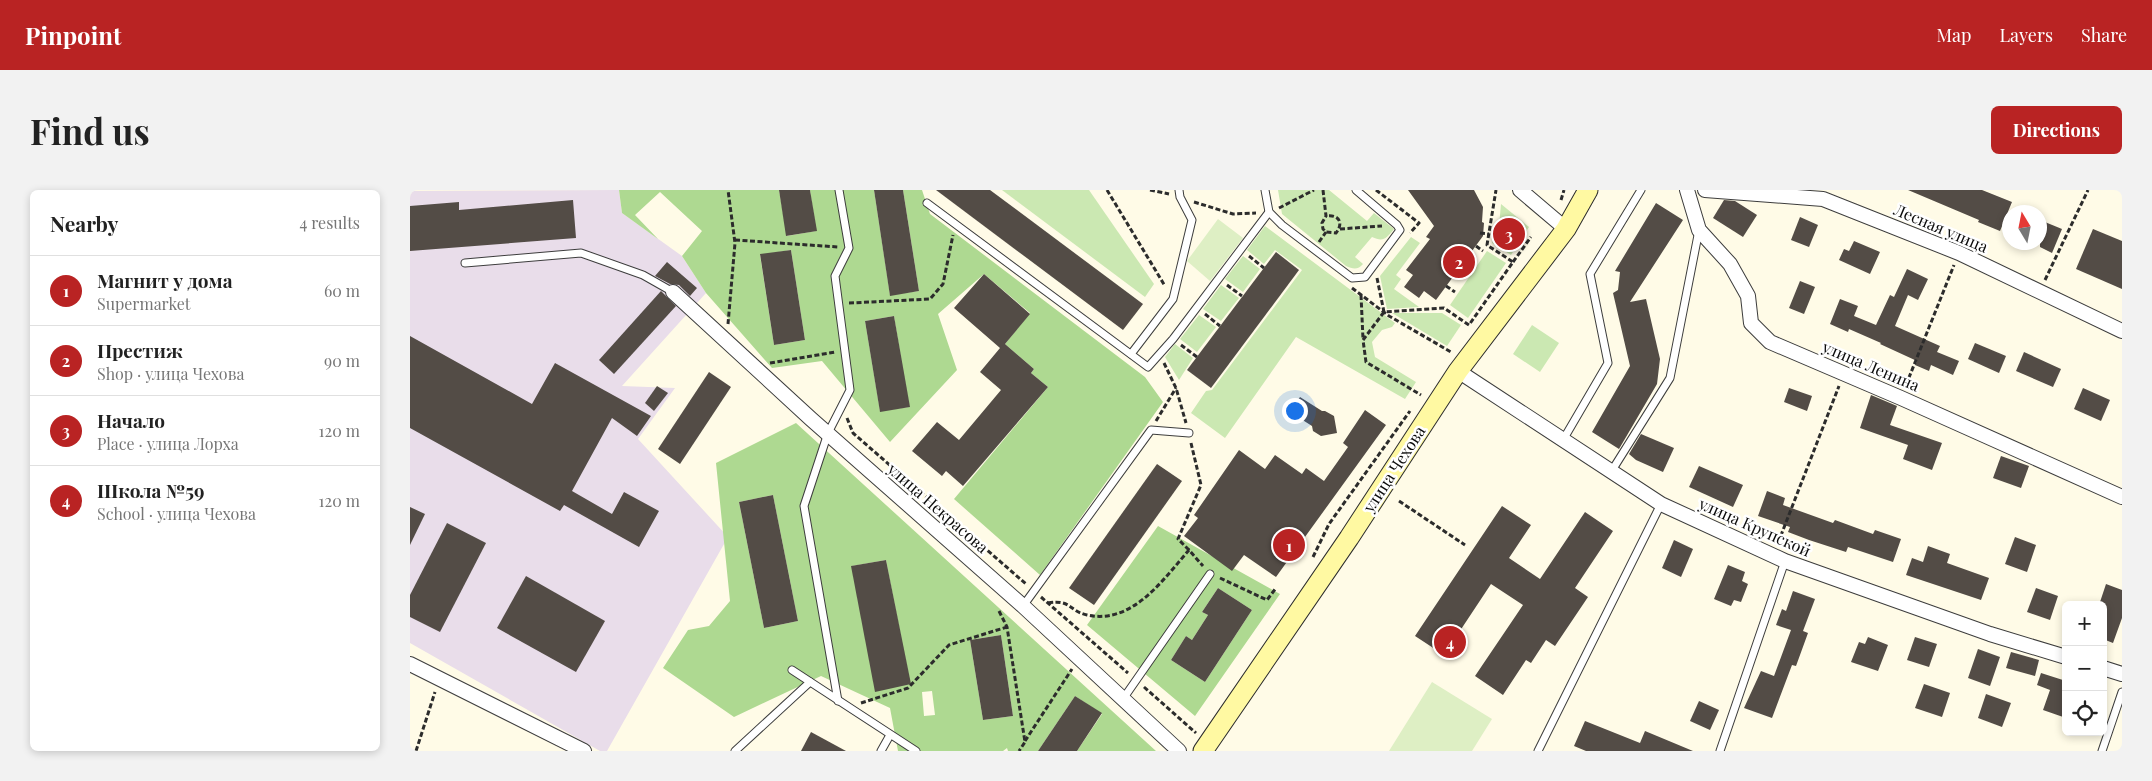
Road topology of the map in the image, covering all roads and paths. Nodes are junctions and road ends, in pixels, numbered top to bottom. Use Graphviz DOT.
graph roads {
  1 [pos="728,190"];
  2 [pos="839,190"];
  3 [pos="1107,190"];
  4 [pos="1150,190"];
  5 [pos="1265,190"];
  6 [pos="1314,190"];
  7 [pos="1323,190"];
  8 [pos="1356,190"];
  9 [pos="1376,190"];
  10 [pos="1496,190"];
  11 [pos="1520,190"];
  12 [pos="1588,190"];
  13 [pos="1641,190"];
  14 [pos="1687,190"];
  15 [pos="1705,190"];
  16 [pos="2088,190"];
  17 [pos="1179,194"];
  18 [pos="927,203"];
  19 [pos="1269,212"];
  20 [pos="1326,216"];
  21 [pos="955,224"];
  22 [pos="1398,225"];
  23 [pos="1566,228"];
  24 [pos="1340,229"];
  25 [pos="1699,230"];
  26 [pos="1480,234"];
  27 [pos="1489,234"];
  28 [pos="1531,237"];
  29 [pos="1406,238"];
  30 [pos="735,240"];
  31 [pos="1476,246"];
  32 [pos="849,248"];
  33 [pos="1240,249"];
  34 [pos="1483,251"];
  35 [pos="1959,253"];
  36 [pos="1513,262"];
  37 [pos="464,263"];
  38 [pos="1264,268"];
  39 [pos="1376,276"];
  40 [pos="1218,278"];
  41 [pos="1346,283"];
  42 [pos="1446,286"];
  43 [pos="673,292"];
  44 [pos="1455,292"];
  45 [pos="2039,292"];
  46 [pos="1361,295"];
  47 [pos="1242,296"];
  48 [pos="1173,300"];
  49 [pos="838,303"];
  50 [pos="1196,308"];
  51 [pos="1384,312"];
  52 [pos="1220,326"];
  53 [pos="2122,331"];
  54 [pos="1173,339"];
  55 [pos="1363,340"];
  56 [pos="726,342"];
  57 [pos="845,351"];
  58 [pos="1131,354"];
  59 [pos="1159,354"];
  60 [pos="1197,357"];
  61 [pos="752,365"];
  62 [pos="1452,365"];
  63 [pos="1844,374"];
  64 [pos="1176,388"];
  65 [pos="1426,388"];
  66 [pos="1421,395"];
  67 [pos="1901,398"];
  68 [pos="1416,402"];
  69 [pos="842,407"];
  70 [pos="1410,410"];
  71 [pos="1151,430"];
  72 [pos="1395,432"];
  73 [pos="828,433"];
  74 [pos="1188,433"];
  75 [pos="1563,440"];
  76 [pos="1611,472"];
  77 [pos="2122,497"];
  78 [pos="1399,501"];
  79 [pos="1661,504"];
  80 [pos="1465,545"];
  81 [pos="1189,550"];
  82 [pos="1779,559"];
  83 [pos="1210,574"];
  84 [pos="1276,588"];
  85 [pos="1034,591"];
  86 [pos="1048,603"];
  87 [pos="1023,606"];
  88 [pos="999,611"];
  89 [pos="1007,627"];
  90 [pos="2062,656"];
  91 [pos="1079,658"];
  92 [pos="410,664"];
  93 [pos="2107,669"];
  94 [pos="792,670"];
  95 [pos="2122,674"];
  96 [pos="440,679"];
  97 [pos="1136,680"];
  98 [pos="810,682"];
  99 [pos="2122,692"];
  100 [pos="1123,699"];
  101 [pos="838,700"];
  102 [pos="848,707"];
  103 [pos="890,735"];
  104 [pos="1025,742"];
  105 [pos="1201,744"];
  106 [pos="416,751"];
  107 [pos="584,751"];
  108 [pos="735,751"];
  109 [pos="882,751"];
  110 [pos="916,751"];
  111 [pos="1019,751"];
  112 [pos="1180,751"];
  113 [pos="1538,751"];
  114 [pos="1720,751"];
  115 [pos="2102,751"];
  1 -- 30 [label="path"];
  2 -- 32 [label="lane"];
  3 -- 48 [label="path"];
  4 -- 17 [label="path"];
  5 -- 19 [label="lane"];
  6 -- 19 [label="path"];
  7 -- 20 [label="path"];
  8 -- 22 [label="lane"];
  9 -- 29 [label="path"];
  10 -- 27 [label="path"];
  11 -- 23 [label="street"];
  12 -- 23 [label="main road, улица Чехова"];
  13 -- 75 [label="lane"];
  14 -- 25 [label="street, улица Ленина"];
  15 -- 35 [label="street, Лесная улица"];
  16 -- 45 [label="path"];
  17 -- 19 [label="path"];
  17 -- 48 [label="lane"];
  18 -- 21 [label="lane"];
  19 -- 22 [label="lane"];
  19 -- 33 [label="lane"];
  20 -- 24 [label="path"];
  20 -- 24 [label="path"];
  21 -- 49 [label="path"];
  21 -- 58 [label="lane"];
  22 -- 24 [label="path"];
  23 -- 62 [label="main road, улица Чехова"];
  25 -- 63 [label="street, улица Ленина"];
  25 -- 76 [label="lane"];
  26 -- 27 [label="path"];
  27 -- 36 [label="path"];
  28 -- 36 [label="path"];
  30 -- 32 [label="path"];
  30 -- 56 [label="path"];
  31 -- 34 [label="path"];
  32 -- 49 [label="lane"];
  33 -- 38 [label="path"];
  33 -- 40 [label="lane"];
  35 -- 45 [label="street, Лесная улица"];
  35 -- 67 [label="path"];
  36 -- 51 [label="path"];
  37 -- 43 [label="lane"];
  39 -- 51 [label="path"];
  40 -- 47 [label="path"];
  40 -- 50 [label="lane"];
  41 -- 46 [label="path"];
  42 -- 44 [label="path"];
  43 -- 56 [label="street, улица Некрасова"];
  45 -- 53 [label="street, Лесная улица"];
  46 -- 51 [label="path"];
  46 -- 55 [label="path"];
  48 -- 58 [label="lane"];
  49 -- 57 [label="lane"];
  50 -- 52 [label="path"];
  50 -- 54 [label="lane"];
  51 -- 55 [label="path"];
  51 -- 62 [label="path"];
  54 -- 59 [label="lane"];
  54 -- 60 [label="path"];
  55 -- 66 [label="path"];
  56 -- 61 [label="street, улица Некрасова"];
  57 -- 61 [label="path"];
  57 -- 69 [label="lane"];
  58 -- 59 [label="lane"];
  59 -- 64 [label="path"];
  61 -- 73 [label="street, улица Некрасова"];
  62 -- 75 [label="street, улица Крупской"];
  62 -- 105 [label="main road, улица Чехова"];
  63 -- 67 [label="street, улица Ленина"];
  63 -- 82 [label="path"];
  64 -- 71 [label="path"];
  64 -- 74 [label="path"];
  65 -- 66 [label="path"];
  66 -- 68 [label="path"];
  67 -- 77 [label="street, улица Ленина"];
  69 -- 73 [label="lane"];
  69 -- 85 [label="path"];
  70 -- 72 [label="path"];
  71 -- 74 [label="lane"];
  71 -- 85 [label="lane"];
  73 -- 87 [label="street, улица Некрасова"];
  73 -- 101 [label="lane"];
  74 -- 81 [label="path"];
  75 -- 76 [label="street, улица Крупской"];
  76 -- 79 [label="street, улица Крупской"];
  78 -- 80 [label="path"];
  79 -- 82 [label="street, улица Крупской"];
  79 -- 113 [label="lane"];
  81 -- 83 [label="path"];
  81 -- 86 [label="path"];
  82 -- 90 [label="street, улица Крупской"];
  82 -- 114 [label="lane"];
  83 -- 84 [label="path"];
  83 -- 97 [label="lane"];
  85 -- 86 [label="path"];
  85 -- 87 [label="lane"];
  86 -- 97 [label="path"];
  87 -- 91 [label="street, улица Некрасова"];
  88 -- 89 [label="path"];
  89 -- 102 [label="path"];
  89 -- 104 [label="path"];
  91 -- 100 [label="street, улица Некрасова"];
  91 -- 104 [label="path"];
  92 -- 96 [label="street"];
  93 -- 95 [label="street"];
  94 -- 98 [label="lane"];
  96 -- 106 [label="path"];
  96 -- 107 [label="street"];
  97 -- 100 [label="lane"];
  97 -- 105 [label="path"];
  98 -- 101 [label="lane"];
  98 -- 108 [label="lane"];
  99 -- 115 [label="lane"];
  100 -- 112 [label="street, улица Некрасова"];
  101 -- 102 [label="lane"];
  102 -- 103 [label="lane"];
  103 -- 109 [label="lane"];
  103 -- 110 [label="lane"];
  104 -- 111 [label="path"];
}
